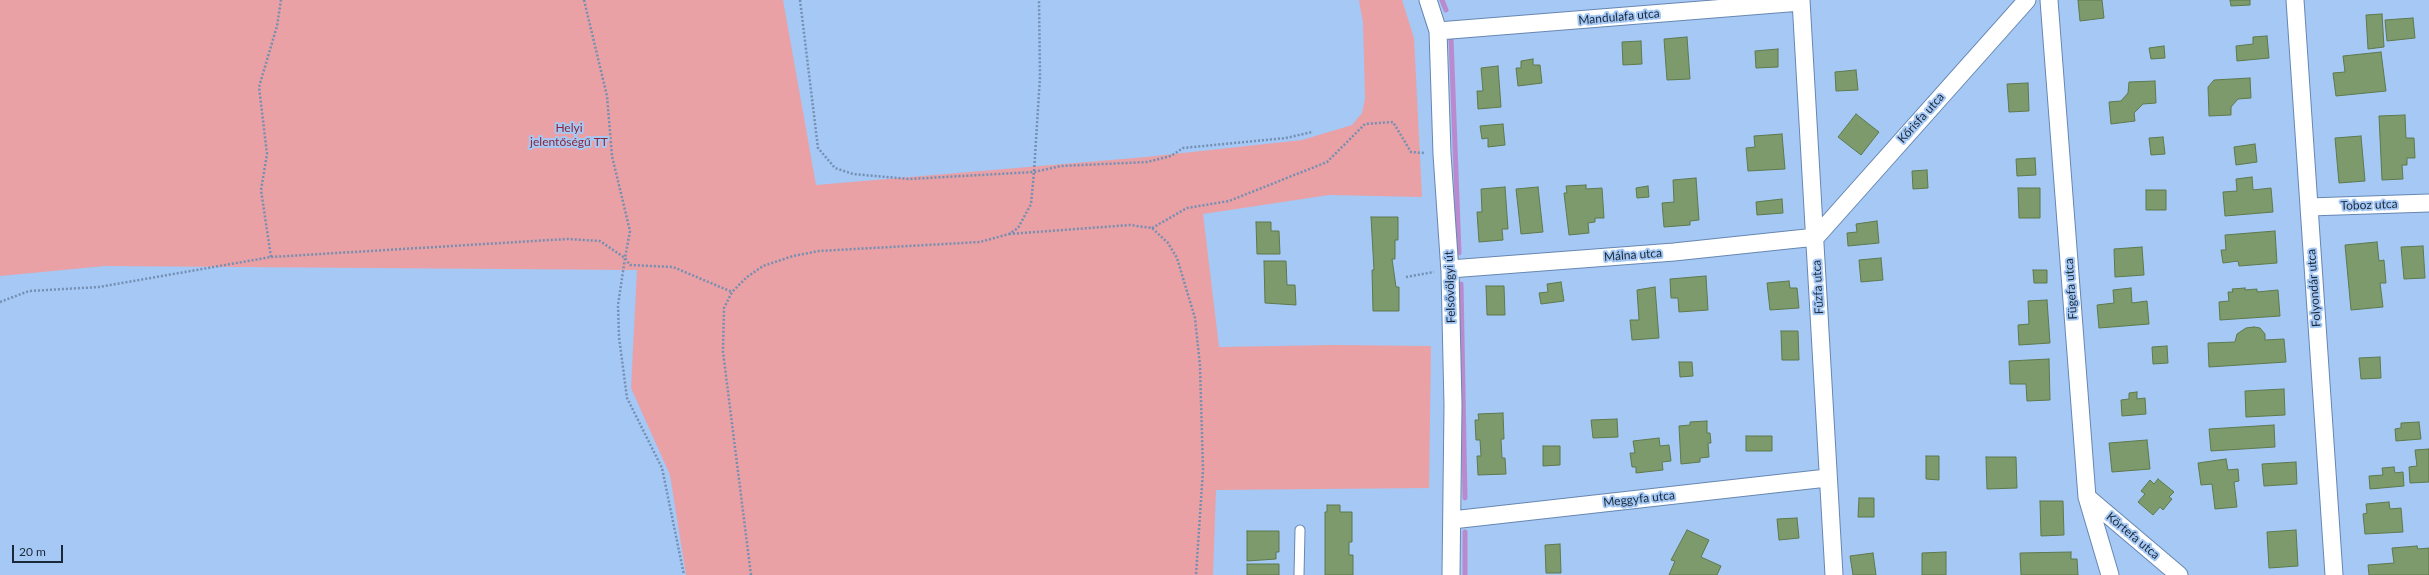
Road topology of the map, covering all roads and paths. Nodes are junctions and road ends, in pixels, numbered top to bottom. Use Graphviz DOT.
graph roads {
  1 [pos="281,0"];
  2 [pos="584,0"];
  3 [pos="800,0"];
  4 [pos="1039,0"];
  5 [pos="1428,0"];
  6 [pos="2027,0"];
  7 [pos="2049,0"];
  8 [pos="2295,0"];
  9 [pos="1801,1"];
  10 [pos="1438,31"];
  11 [pos="1312,132"];
  12 [pos="1442,154"];
  13 [pos="1034,172"];
  14 [pos="2429,203"];
  15 [pos="2308,207"];
  16 [pos="1152,228"];
  17 [pos="1009,234"];
  18 [pos="1816,237"];
  19 [pos="271,257"];
  20 [pos="625,258"];
  21 [pos="1450,270"];
  22 [pos="1406,277"];
  23 [pos="732,292"];
  24 [pos="0,302"];
  25 [pos="1827,478"];
  26 [pos="2087,497"];
  27 [pos="1452,520"];
  28 [pos="1300,530"];
  29 [pos="684,575"];
  30 [pos="751,575"];
  31 [pos="1196,575"];
  32 [pos="1299,575"];
  33 [pos="1451,575"];
  34 [pos="1834,575"];
  35 [pos="2110,575"];
  36 [pos="2179,575"];
  37 [pos="2334,575"];
  1 -- 19 [label="path"];
  2 -- 20 [label="path"];
  3 -- 13 [label="path"];
  4 -- 13 [label="path"];
  5 -- 10 [label="street, Felsővölgyi út"];
  6 -- 18 [label="street, Kőrisfa utca"];
  7 -- 26 [label="street, Fügefa utca"];
  8 -- 15 [label="street, Folyondár utca"];
  9 -- 10 [label="street, Mandulafa utca"];
  9 -- 18 [label="street, Fűzfa utca"];
  10 -- 12 [label="street, Felsővölgyi út"];
  11 -- 13 [label="path"];
  12 -- 16 [label="path"];
  12 -- 21 [label="street, Felsővölgyi út"];
  13 -- 17 [label="path"];
  14 -- 15 [label="street, Toboz utca"];
  15 -- 37 [label="street, Folyondár utca"];
  16 -- 17 [label="path"];
  16 -- 31 [label="path"];
  17 -- 23 [label="path"];
  18 -- 21 [label="street, Málna utca"];
  18 -- 25 [label="street, Fűzfa utca"];
  19 -- 20 [label="path"];
  19 -- 24 [label="path"];
  20 -- 23 [label="path"];
  20 -- 29 [label="path"];
  21 -- 22 [label="path"];
  21 -- 27 [label="street, Felsővölgyi út"];
  23 -- 30 [label="path"];
  25 -- 27 [label="street, Meggyfa utca"];
  25 -- 34 [label="street, Fűzfa utca"];
  26 -- 35 [label="street, Fügefa utca"];
  26 -- 36 [label="street, Körtefa utca"];
  27 -- 33 [label="street, Felsővölgyi út"];
  28 -- 32 [label="lane"];
}
